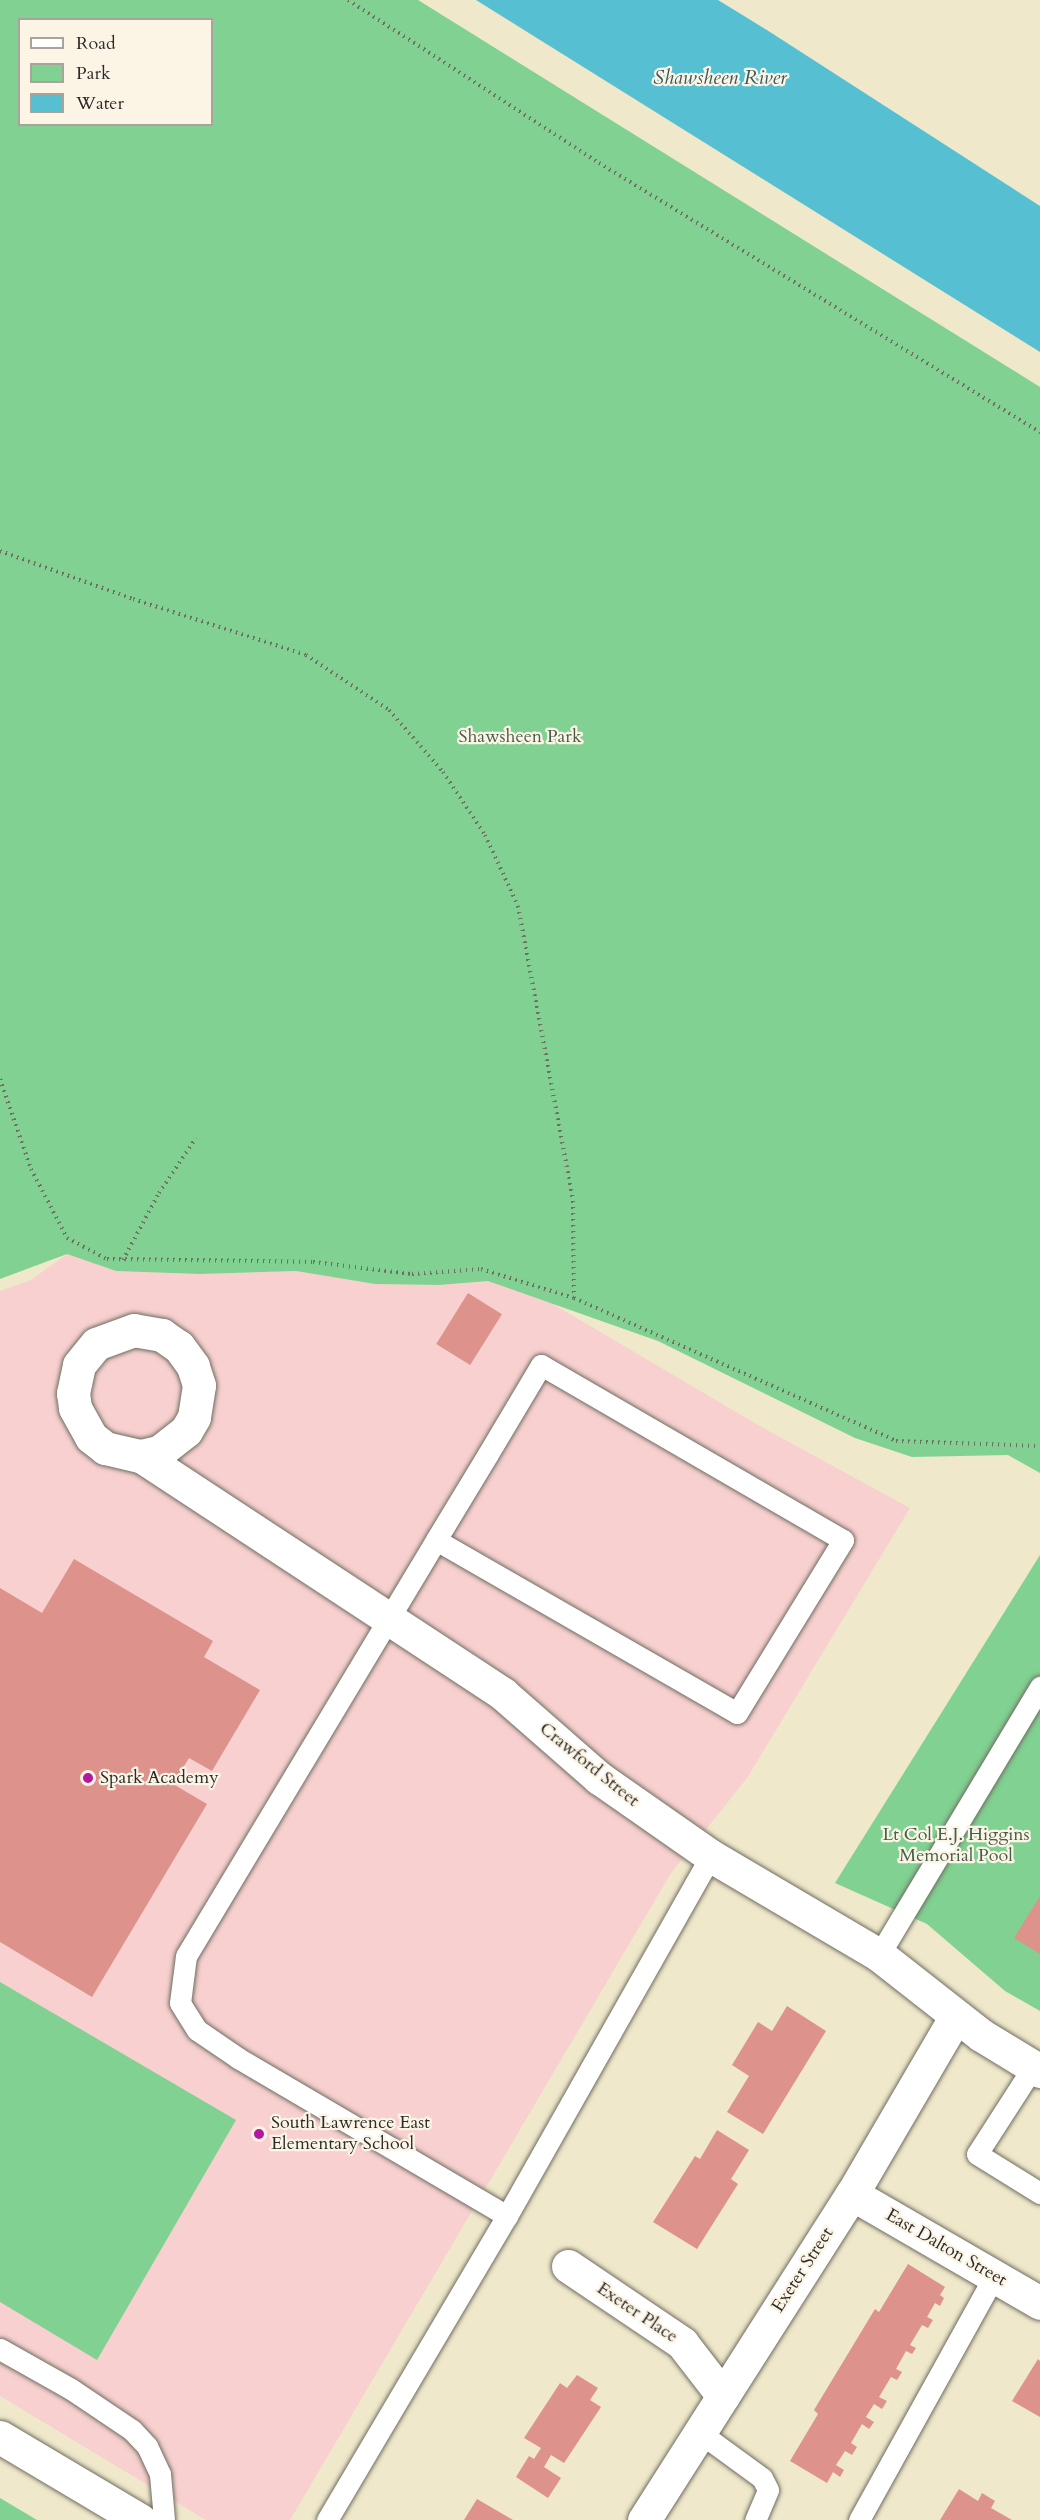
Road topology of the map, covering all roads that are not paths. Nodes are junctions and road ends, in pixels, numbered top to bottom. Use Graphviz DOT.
graph roads {
  1 [pos="141,1456"];
  2 [pos="436,1540"];
  3 [pos="388,1620"];
  4 [pos="1040,1687"];
  5 [pos="711,1856"];
  6 [pos="879,1955"];
  7 [pos="956,2016"];
  8 [pos="1037,2069"];
  9 [pos="1040,2193"];
  10 [pos="852,2194"];
  11 [pos="507,2216"];
  12 [pos="567,2266"];
  13 [pos="994,2276"];
  14 [pos="1040,2303"];
  15 [pos="0,2349"];
  16 [pos="723,2396"];
  17 [pos="699,2432"];
  18 [pos="0,2437"];
  19 [pos="140,2520"];
  20 [pos="164,2520"];
  21 [pos="327,2520"];
  22 [pos="644,2520"];
  23 [pos="755,2520"];
  24 [pos="860,2520"];
  1 -- 3 [label="street, Crawford Street"];
  2 -- 2 [label="lane"];
  2 -- 3 [label="lane"];
  3 -- 5 [label="street, Crawford Street"];
  3 -- 11 [label="lane"];
  4 -- 6 [label="lane"];
  5 -- 6 [label="street, Crawford Street"];
  5 -- 11 [label="lane"];
  6 -- 7 [label="street, Crawford Street"];
  7 -- 8 [label="street, Crawford Street"];
  7 -- 10 [label="street, Exeter Street"];
  8 -- 9 [label="lane"];
  10 -- 13 [label="street, East Dalton Street"];
  10 -- 16 [label="street, Exeter Street"];
  11 -- 21 [label="lane"];
  12 -- 16 [label="street, Exeter Place"];
  13 -- 14 [label="street, East Dalton Street"];
  13 -- 24 [label="lane"];
  15 -- 20 [label="lane"];
  16 -- 17 [label="street, Exeter Street"];
  17 -- 22 [label="street, Exeter Street"];
  17 -- 23 [label="lane"];
  18 -- 19 [label="street"];
}
